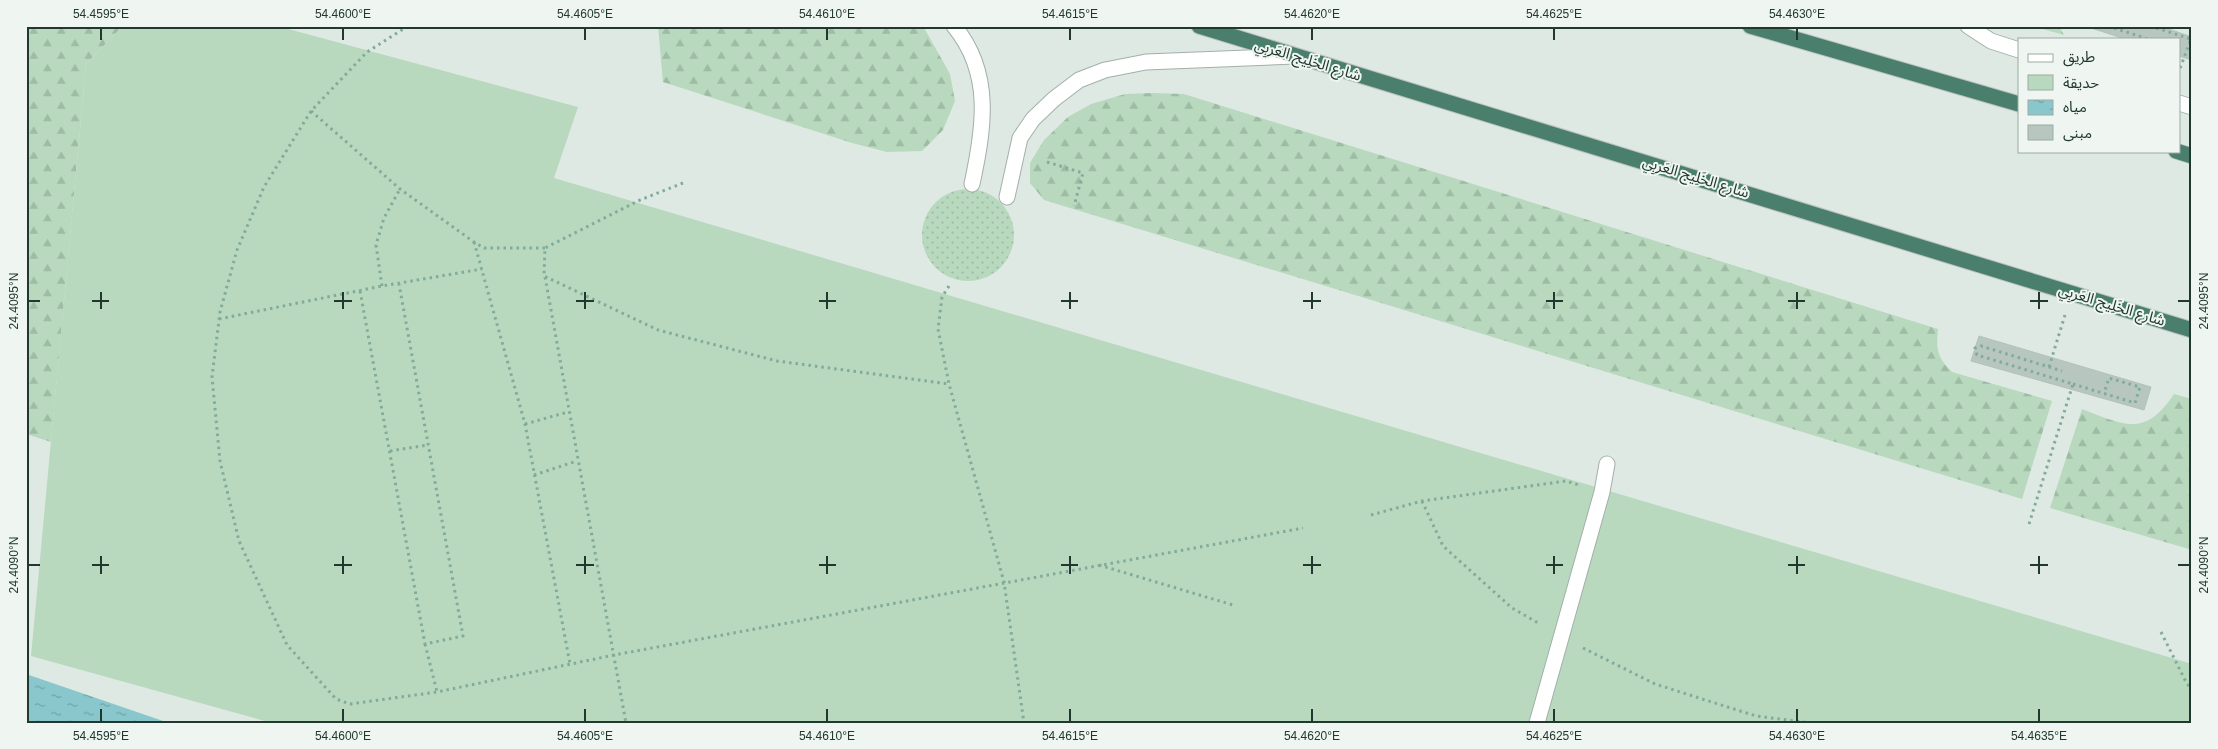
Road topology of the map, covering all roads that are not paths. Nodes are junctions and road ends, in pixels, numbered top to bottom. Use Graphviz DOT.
graph roads {
  1 [pos="954,26"];
  2 [pos="1199,26"];
  3 [pos="1750,26"];
  4 [pos="1968,26"];
  5 [pos="2018,50"];
  6 [pos="1296,56"];
  7 [pos="2180,103"];
  8 [pos="2018,104"];
  9 [pos="2192,107"];
  10 [pos="2179,152"];
  11 [pos="2192,156"];
  12 [pos="972,184"];
  13 [pos="1007,197"];
  14 [pos="2192,330"];
  15 [pos="1607,464"];
  16 [pos="1537,723"];
  1 -- 12 [label="street"];
  2 -- 6 [label="highway, شارع الخَلِيج العَربِي"];
  3 -- 8 [label="highway"];
  4 -- 5 [label="street"];
  6 -- 13 [label="street"];
  6 -- 14 [label="highway, شارع الخَلِيج العَربِي"];
  7 -- 9 [label="street"];
  10 -- 11 [label="highway"];
  15 -- 16 [label="street"];
}
